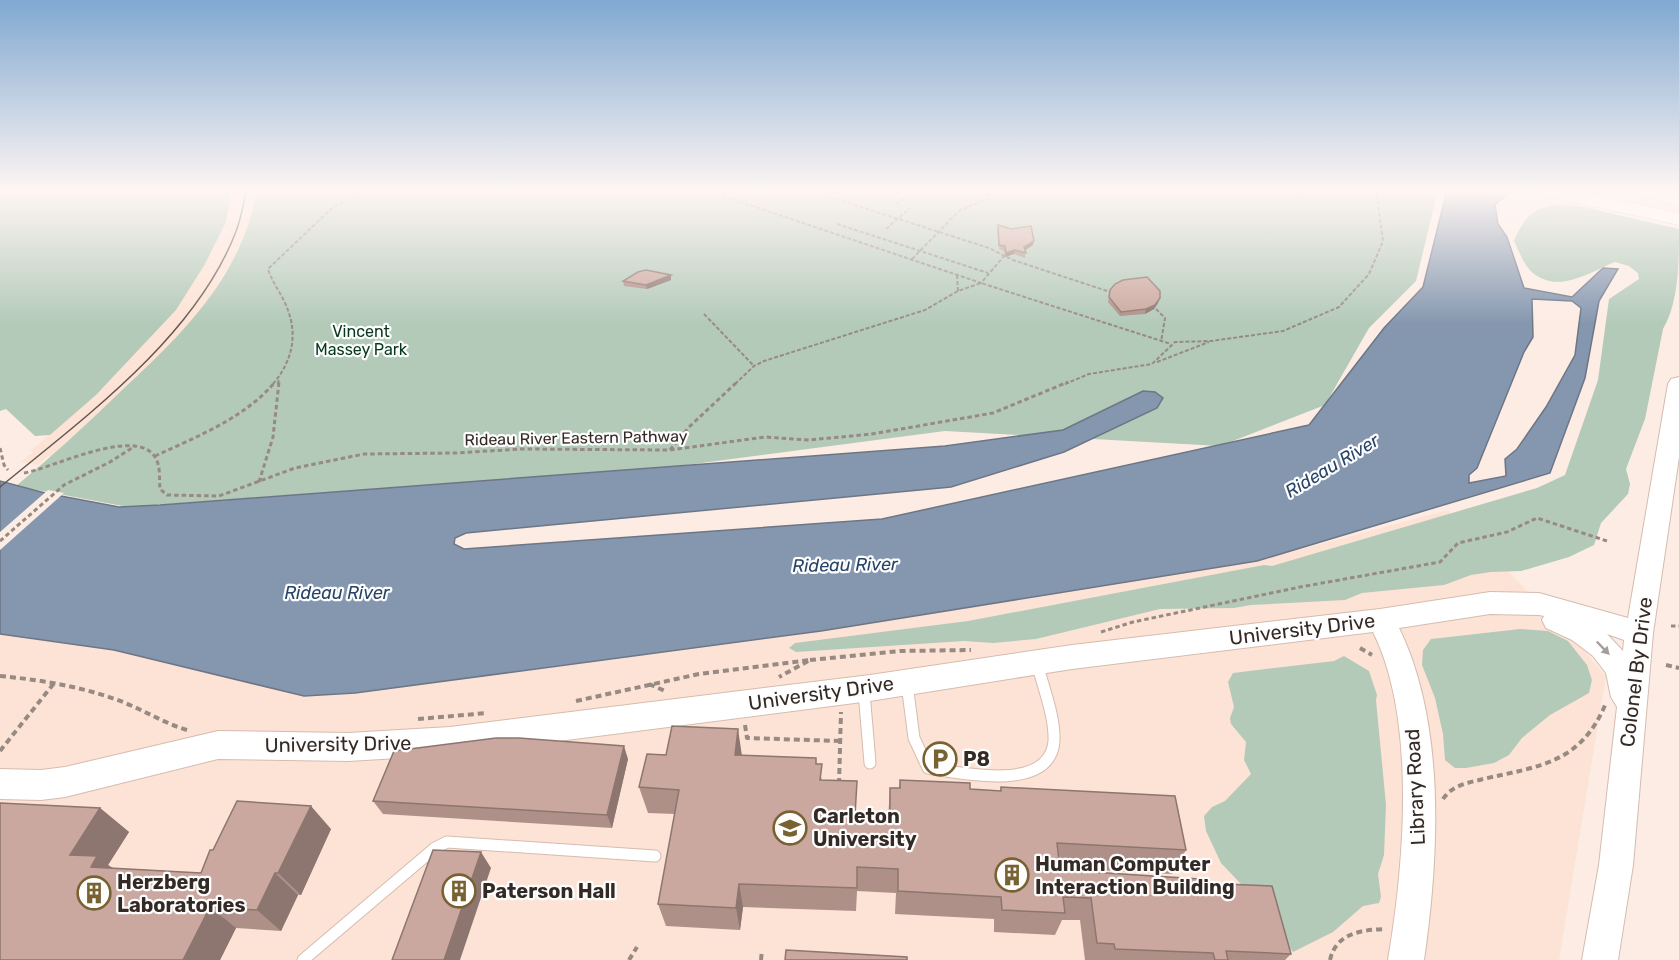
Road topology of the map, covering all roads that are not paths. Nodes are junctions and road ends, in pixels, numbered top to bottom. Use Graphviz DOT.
graph roads {
  1 [pos="1679,384"];
  2 [pos="1471,606"];
  3 [pos="1380,620"];
  4 [pos="1639,633"];
  5 [pos="1036,663"];
  6 [pos="907,681"];
  7 [pos="853,698"];
  8 [pos="1629,722"];
  9 [pos="870,763"];
  10 [pos="0,784"];
  11 [pos="655,856"];
  12 [pos="303,960"];
  13 [pos="1406,960"];
  14 [pos="1600,960"];
  1 -- 4 [label="street, Colonel By Drive"];
  2 -- 3 [label="street, University Drive"];
  2 -- 4 [label="street, University Drive"];
  2 -- 8 [label="street, one-way"];
  3 -- 5 [label="street, University Drive"];
  3 -- 13 [label="street, Library Road"];
  4 -- 8 [label="street, Colonel By Drive"];
  5 -- 6 [label="street, University Drive"];
  5 -- 6 [label="lane"];
  6 -- 7 [label="street, University Drive"];
  7 -- 9 [label="lane"];
  7 -- 10 [label="street, University Drive"];
  8 -- 14 [label="street, Colonel By Drive"];
  11 -- 12 [label="lane"];
}
